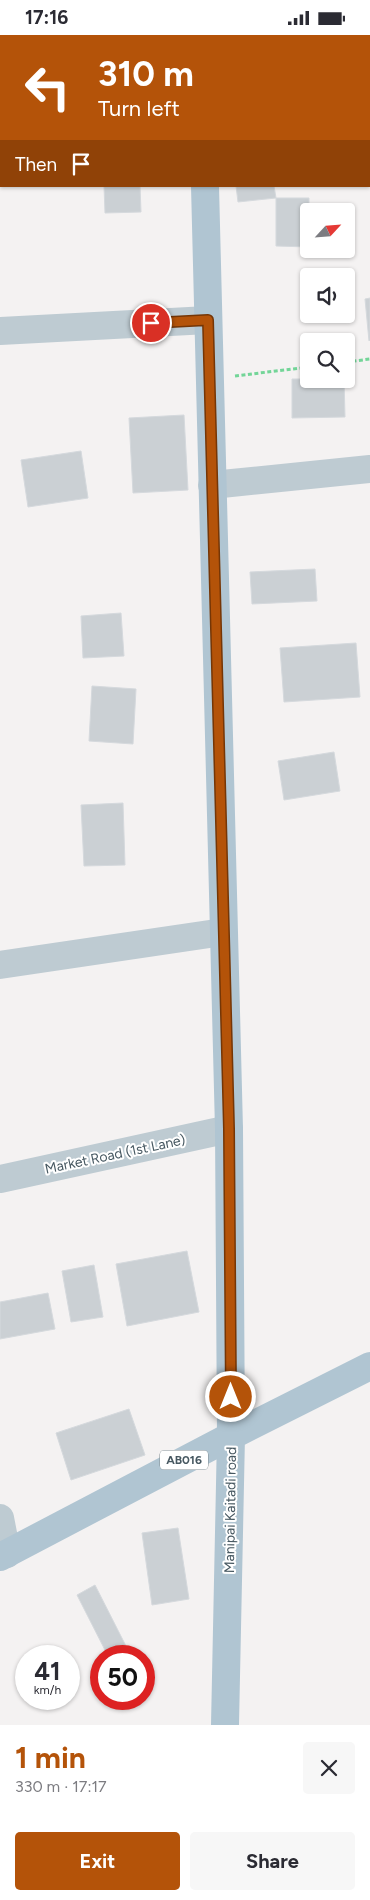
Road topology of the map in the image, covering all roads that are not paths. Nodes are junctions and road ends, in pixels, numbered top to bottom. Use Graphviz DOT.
graph roads {
  1 [pos="205,187"];
  2 [pos="208,320"];
  3 [pos="0,331"];
  4 [pos="370,469"];
  5 [pos="212,485"];
  6 [pos="223,932"];
  7 [pos="0,965"];
  8 [pos="229,1129"];
  9 [pos="0,1179"];
  10 [pos="370,1366"];
  11 [pos="232,1436"];
  12 [pos="0,1518"];
  13 [pos="4,1556"];
  14 [pos="225,1725"];
  1 -- 2 [label="main road, Manipai Kaitadi road"];
  2 -- 3 [label="street"];
  2 -- 5 [label="main road, Manipai Kaitadi road"];
  4 -- 5 [label="street"];
  5 -- 6 [label="main road, Manipai Kaitadi road"];
  6 -- 7 [label="street"];
  6 -- 8 [label="main road, Manipai Kaitadi road"];
  8 -- 9 [label="street, Market Road (1st Lane)"];
  8 -- 11 [label="main road, Manipai Kaitadi road"];
  10 -- 11 [label="main road, AB016"];
  11 -- 13 [label="main road, AB016"];
  11 -- 14 [label="main road, Manipai Kaitadi road"];
  12 -- 13 [label="street"];
}
